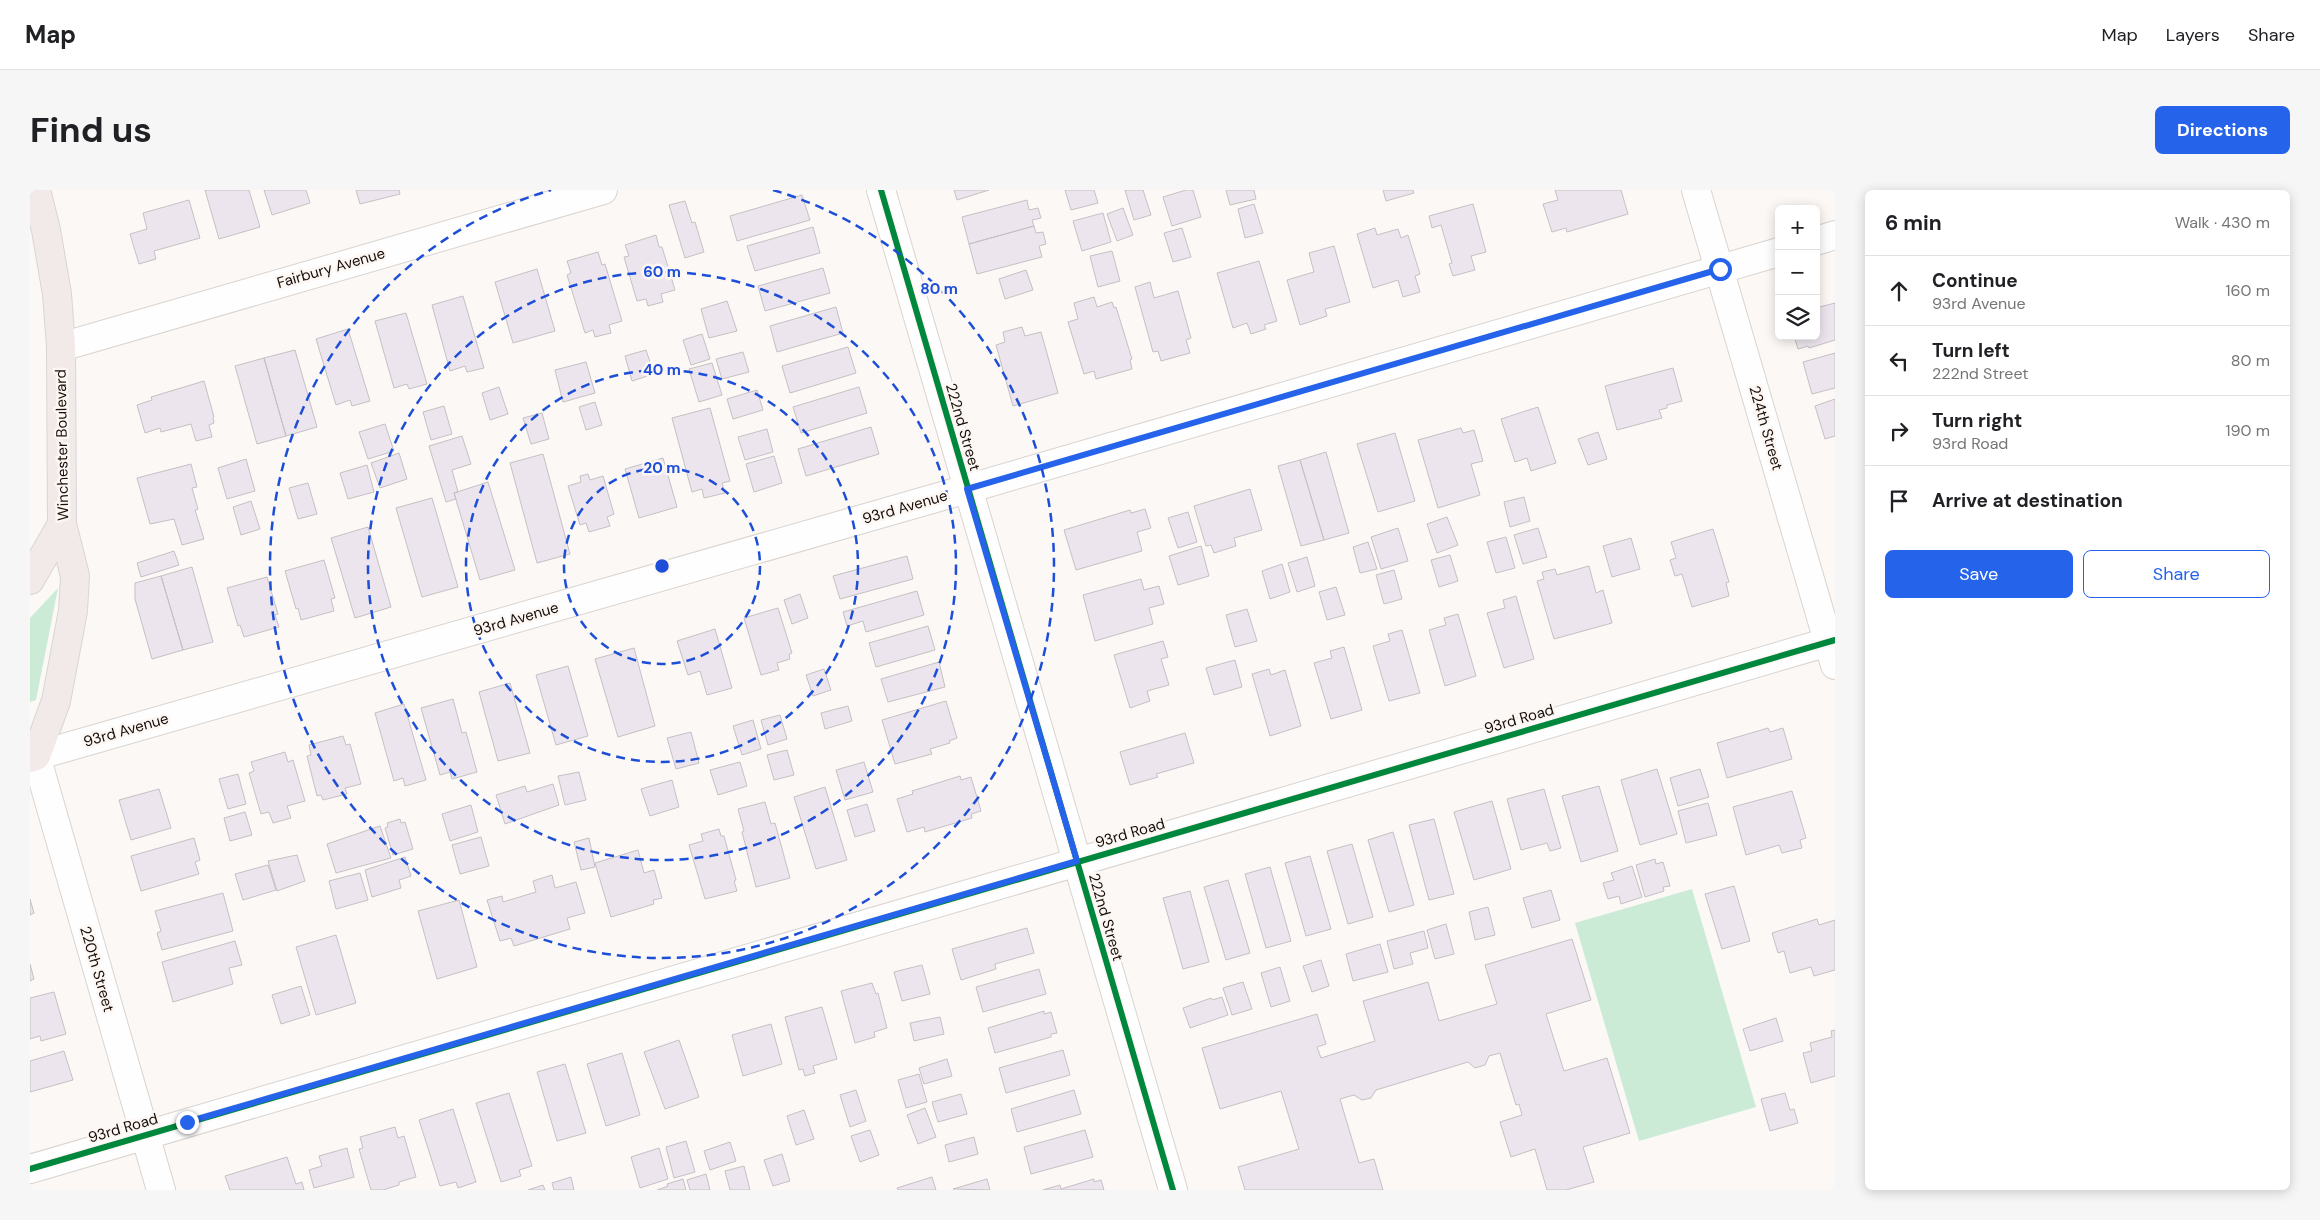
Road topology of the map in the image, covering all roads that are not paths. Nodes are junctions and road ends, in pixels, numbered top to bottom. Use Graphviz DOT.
graph roads {
  1 [pos="36,190"];
  2 [pos="602,190"];
  3 [pos="881,190"];
  4 [pos="1696,190"];
  5 [pos="1835,235"];
  6 [pos="1820,240"];
  7 [pos="1775,253"];
  8 [pos="1720,269"];
  9 [pos="60,347"];
  10 [pos="967,489"];
  11 [pos="62,524"];
  12 [pos="30,580"];
  13 [pos="1833,649"];
  14 [pos="32,755"];
  15 [pos="1077,861"];
  16 [pos="145,1135"];
  17 [pos="30,1169"];
  18 [pos="161,1190"];
  19 [pos="1173,1190"];
  1 -- 9 [label="main road, Winchester Boulevard"];
  2 -- 9 [label="street, Fairbury Avenue"];
  3 -- 10 [label="street, 222nd Street"];
  4 -- 8 [label="street, 224th Street"];
  5 -- 6 [label="street"];
  7 -- 8 [label="street, 93rd Avenue"];
  8 -- 10 [label="street, 93rd Avenue"];
  8 -- 13 [label="street, 224th Street"];
  9 -- 11 [label="main road, Winchester Boulevard"];
  10 -- 14 [label="street, 93rd Avenue"];
  10 -- 15 [label="street, 222nd Street"];
  11 -- 12 [label="main road"];
  11 -- 14 [label="main road, Winchester Boulevard"];
  13 -- 15 [label="street, 93rd Road"];
  14 -- 16 [label="street, 220th Street"];
  15 -- 16 [label="street, 93rd Road"];
  15 -- 19 [label="street, 222nd Street"];
  16 -- 17 [label="street, 93rd Road"];
  16 -- 18 [label="street, 220th Street"];
}
